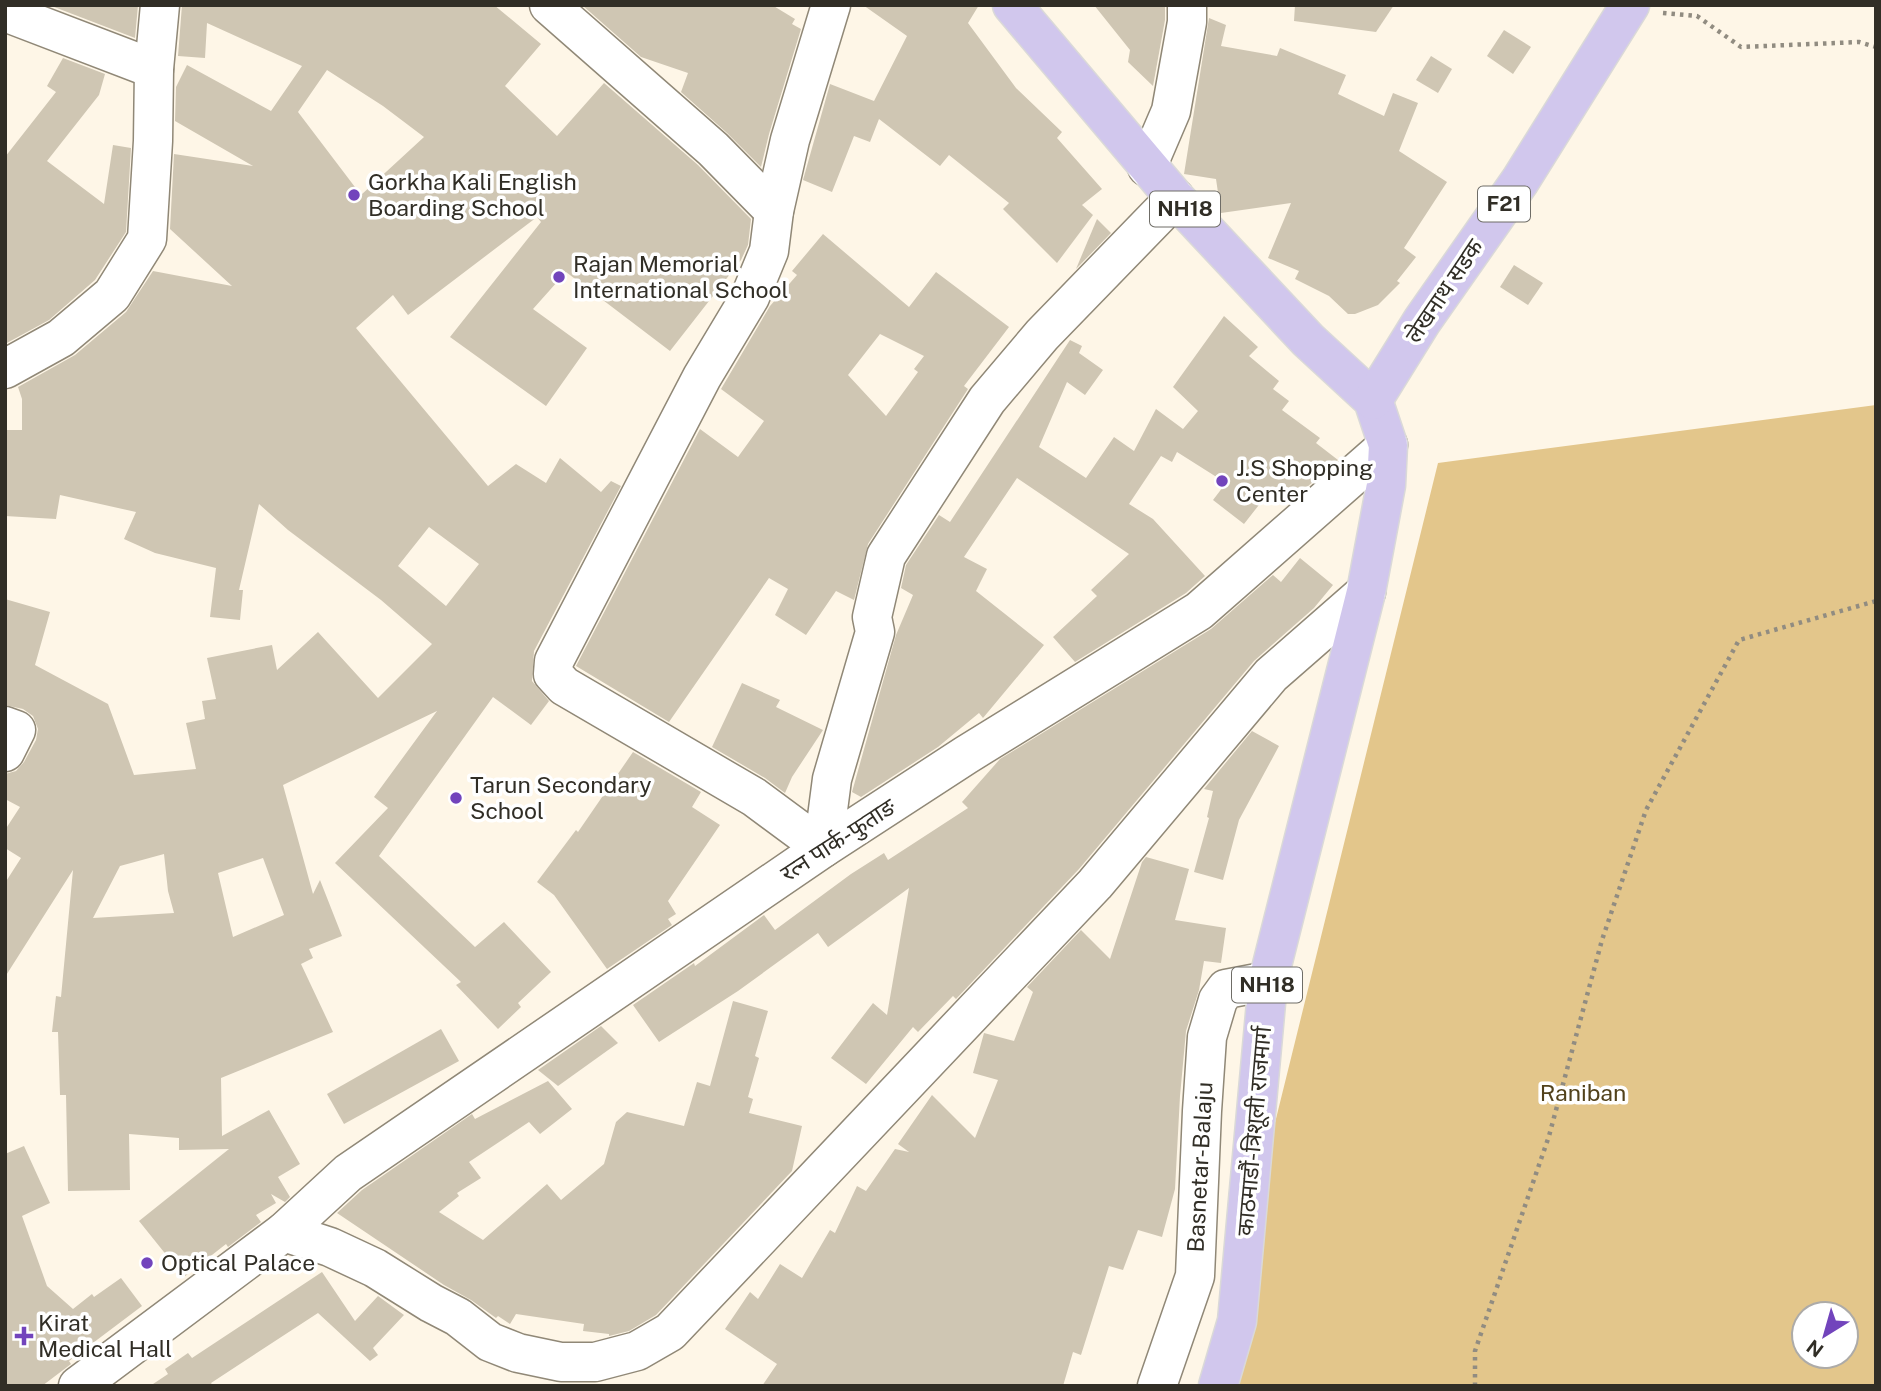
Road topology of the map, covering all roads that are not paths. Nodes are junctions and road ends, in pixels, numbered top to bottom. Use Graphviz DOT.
graph roads {
  1 [pos="160,5"];
  2 [pos="549,5"];
  3 [pos="831,5"];
  4 [pos="1012,5"];
  5 [pos="1187,5"];
  6 [pos="1629,7"];
  7 [pos="5,12"];
  8 [pos="154,69"];
  9 [pos="1147,167"];
  10 [pos="1175,198"];
  11 [pos="774,211"];
  12 [pos="5,369"];
  13 [pos="1373,400"];
  14 [pos="1388,445"];
  15 [pos="1366,592"];
  16 [pos="5,726"];
  17 [pos="5,752"];
  18 [pos="823,848"];
  19 [pos="1268,981"];
  20 [pos="284,1232"];
  21 [pos="78,1386"];
  22 [pos="1157,1386"];
  23 [pos="1218,1386"];
  1 -- 8 [label="street"];
  2 -- 11 [label="street"];
  3 -- 11 [label="street"];
  4 -- 9 [label="main road, NH18"];
  5 -- 9 [label="street"];
  6 -- 13 [label="main road, लेखनाथ सडक / F21"];
  7 -- 8 [label="street"];
  8 -- 12 [label="street"];
  9 -- 10 [label="main road, NH18"];
  10 -- 13 [label="main road, NH18"];
  10 -- 18 [label="street"];
  11 -- 18 [label="street"];
  13 -- 14 [label="main road, NH18"];
  14 -- 15 [label="main road, NH18"];
  14 -- 18 [label="street, रत्न पार्क-फुताङ"];
  15 -- 19 [label="main road, काठमाडौं-त्रिशूली राजमार्ग / NH18"];
  15 -- 20 [label="street"];
  16 -- 17 [label="street"];
  18 -- 20 [label="street, रत्न पार्क-फुताङ"];
  19 -- 22 [label="street, Basnetar-Balaju"];
  19 -- 23 [label="main road, काठमाडौं-त्रिशूली राजमार्ग / NH18"];
  20 -- 21 [label="street, रत्न पार्क-फुताङ"];
}
